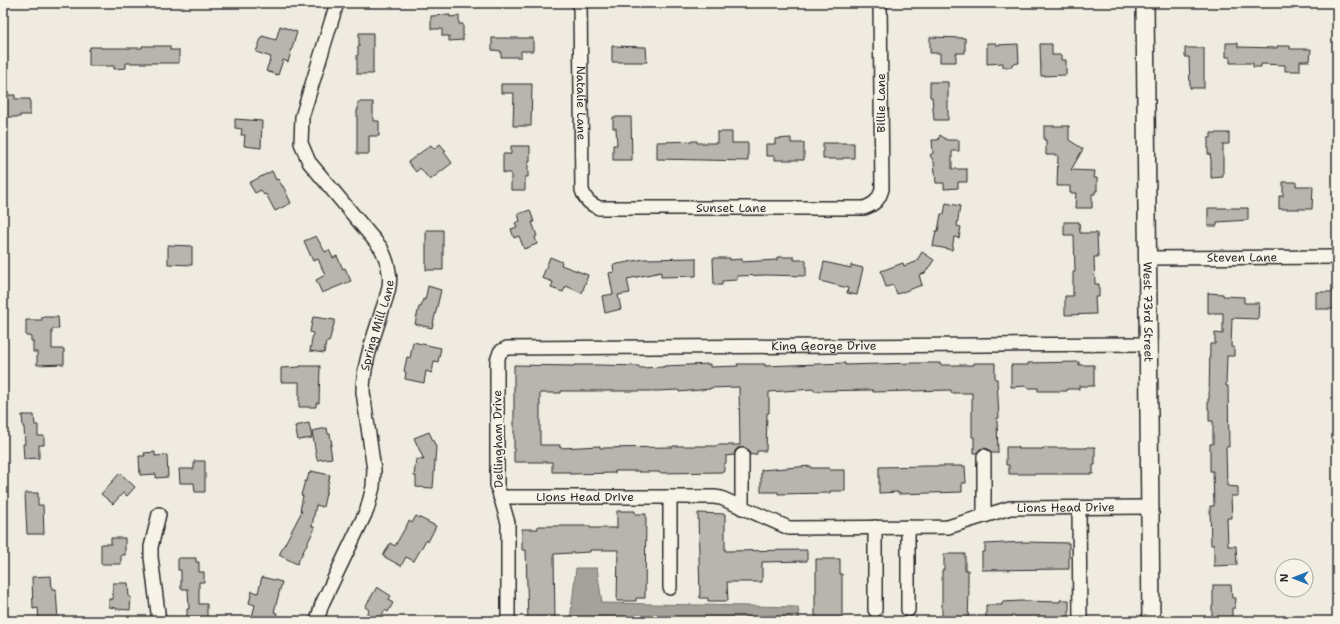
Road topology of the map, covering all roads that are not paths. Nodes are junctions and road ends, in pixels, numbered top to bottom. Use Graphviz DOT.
graph roads {
  1 [pos="337,3"];
  2 [pos="580,3"];
  3 [pos="880,3"];
  4 [pos="1145,3"];
  5 [pos="587,201"];
  6 [pos="876,202"];
  7 [pos="1337,257"];
  8 [pos="1147,258"];
  9 [pos="1148,344"];
  10 [pos="500,352"];
  11 [pos="742,455"];
  12 [pos="984,456"];
  13 [pos="500,497"];
  14 [pos="670,497"];
  15 [pos="742,508"];
  16 [pos="1079,508"];
  17 [pos="1149,508"];
  18 [pos="159,514"];
  19 [pos="984,516"];
  20 [pos="875,527"];
  21 [pos="908,527"];
  22 [pos="670,588"];
  23 [pos="875,610"];
  24 [pos="908,610"];
  25 [pos="159,621"];
  26 [pos="317,621"];
  27 [pos="508,621"];
  28 [pos="1080,621"];
  29 [pos="1150,621"];
  1 -- 26 [label="street, Spring Mill Lane"];
  2 -- 5 [label="street, Natalie Lane"];
  3 -- 6 [label="street, Billie Lane"];
  4 -- 8 [label="main road, West 73rd Street"];
  5 -- 6 [label="street, Sunset Lane"];
  7 -- 8 [label="street, Steven Lane"];
  8 -- 9 [label="main road, West 73rd Street"];
  9 -- 10 [label="street, King George Drive"];
  9 -- 17 [label="main road, West 73rd Street"];
  10 -- 13 [label="street, Dellingham Drive"];
  11 -- 15 [label="street"];
  12 -- 19 [label="street"];
  13 -- 14 [label="street, Lions Head Drive"];
  13 -- 27 [label="street, Dellingham Drive"];
  14 -- 15 [label="street, Lions Head Drive"];
  14 -- 22 [label="street"];
  15 -- 20 [label="street, Lions Head Drive"];
  16 -- 17 [label="street, Lions Head Drive"];
  16 -- 19 [label="street, Lions Head Drive"];
  16 -- 28 [label="street"];
  17 -- 29 [label="main road, West 73rd Street"];
  18 -- 25 [label="street"];
  19 -- 21 [label="street, Lions Head Drive"];
  20 -- 21 [label="street, Lions Head Drive"];
  20 -- 23 [label="street"];
  21 -- 24 [label="street"];
}
